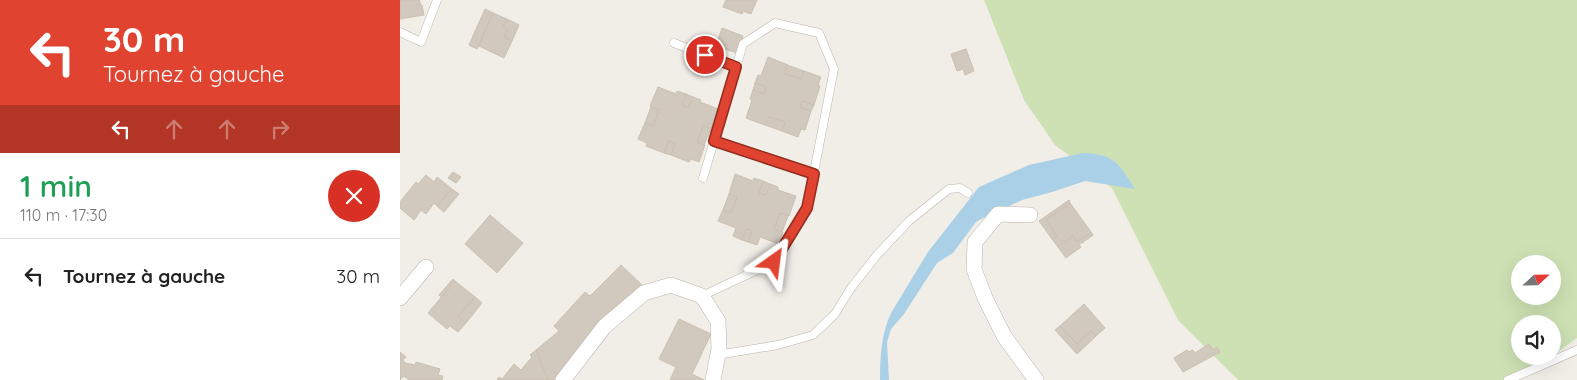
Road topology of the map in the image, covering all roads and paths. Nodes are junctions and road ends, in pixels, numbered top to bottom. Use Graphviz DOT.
graph roads {
  1 [pos="437,0"];
  2 [pos="400,32"];
  3 [pos="674,43"];
  4 [pos="736,67"];
  5 [pos="714,141"];
  6 [pos="814,174"];
  7 [pos="703,178"];
  8 [pos="968,193"];
  9 [pos="1030,215"];
  10 [pos="426,267"];
  11 [pos="702,296"];
  12 [pos="400,298"];
  13 [pos="1577,350"];
  14 [pos="717,355"];
  15 [pos="563,380"];
  16 [pos="713,380"];
  17 [pos="1036,380"];
  18 [pos="1508,380"];
  1 -- 2 [label="lane"];
  3 -- 4 [label="lane"];
  4 -- 5 [label="lane"];
  4 -- 6 [label="lane"];
  5 -- 6 [label="lane"];
  5 -- 7 [label="lane"];
  6 -- 11 [label="lane"];
  8 -- 14 [label="lane"];
  9 -- 17 [label="street"];
  10 -- 12 [label="street"];
  11 -- 14 [label="street"];
  11 -- 15 [label="street"];
  13 -- 18 [label="lane"];
  14 -- 16 [label="street"];
}
